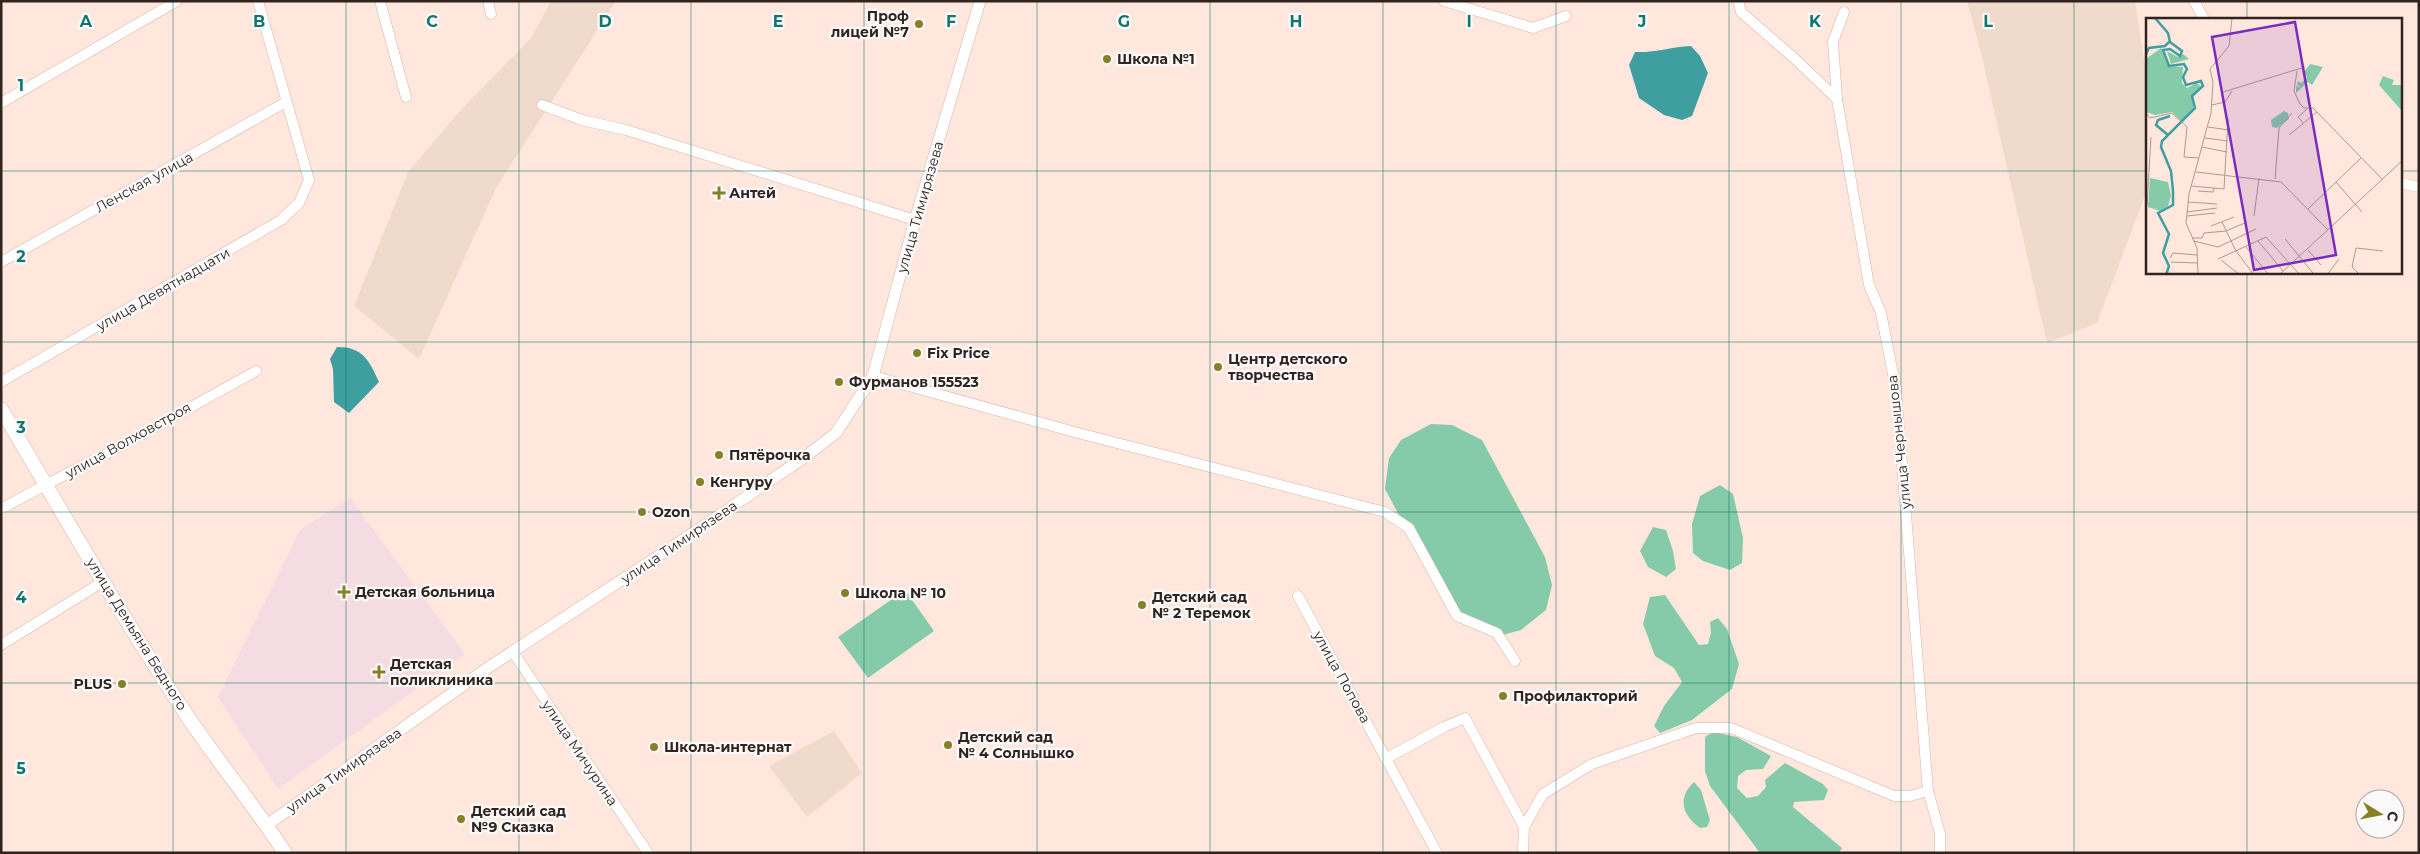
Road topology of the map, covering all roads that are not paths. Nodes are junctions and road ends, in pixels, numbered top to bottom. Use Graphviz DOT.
graph roads {
  1 [pos="177,1"];
  2 [pos="258,1"];
  3 [pos="380,1"];
  4 [pos="488,1"];
  5 [pos="980,1"];
  6 [pos="1738,1"];
  7 [pos="2194,1"];
  8 [pos="1449,2"];
  9 [pos="1844,12"];
  10 [pos="491,14"];
  11 [pos="1566,16"];
  12 [pos="2203,18"];
  13 [pos="406,97"];
  14 [pos="1837,99"];
  15 [pos="286,102"];
  16 [pos="1,103"];
  17 [pos="542,105"];
  18 [pos="2402,183"];
  19 [pos="2419,187"];
  20 [pos="915,220"];
  21 [pos="1,262"];
  22 [pos="256,371"];
  23 [pos="873,376"];
  24 [pos="1,382"];
  25 [pos="1,409"];
  26 [pos="47,484"];
  27 [pos="1,509"];
  28 [pos="104,581"];
  29 [pos="1298,596"];
  30 [pos="1,645"];
  31 [pos="513,652"];
  32 [pos="1514,661"];
  33 [pos="1387,758"];
  34 [pos="1928,791"];
  35 [pos="267,825"];
  36 [pos="1524,827"];
  37 [pos="285,853"];
  38 [pos="648,853"];
  39 [pos="1437,853"];
  40 [pos="1523,853"];
  41 [pos="1940,853"];
  1 -- 16 [label="street"];
  2 -- 15 [label="street"];
  3 -- 13 [label="street"];
  4 -- 10 [label="street"];
  5 -- 20 [label="street, улица Тимирязева"];
  6 -- 14 [label="street"];
  7 -- 12 [label="street"];
  8 -- 11 [label="street"];
  9 -- 14 [label="street, улица Чернышова"];
  14 -- 34 [label="street, улица Чернышова"];
  15 -- 21 [label="street, Ленская улица"];
  15 -- 24 [label="street, улица Девятнадцати"];
  17 -- 20 [label="street"];
  18 -- 19 [label="street"];
  20 -- 23 [label="street, улица Тимирязева"];
  22 -- 26 [label="street, улица Волховстроя"];
  23 -- 31 [label="street, улица Тимирязева"];
  23 -- 32 [label="street"];
  25 -- 26 [label="main road, улица Демьяна Бедного"];
  26 -- 27 [label="street, улица Волховстроя"];
  26 -- 28 [label="main road, улица Демьяна Бедного"];
  28 -- 30 [label="street"];
  28 -- 35 [label="main road, улица Демьяна Бедного"];
  29 -- 33 [label="street, улица Попова"];
  31 -- 35 [label="street, улица Тимирязева"];
  31 -- 38 [label="street, улица Мичурина"];
  33 -- 36 [label="street"];
  33 -- 39 [label="street, улица Попова"];
  34 -- 36 [label="street"];
  34 -- 41 [label="street, улица Чернышова"];
  35 -- 37 [label="main road, улица Демьяна Бедного"];
  36 -- 40 [label="street"];
}
